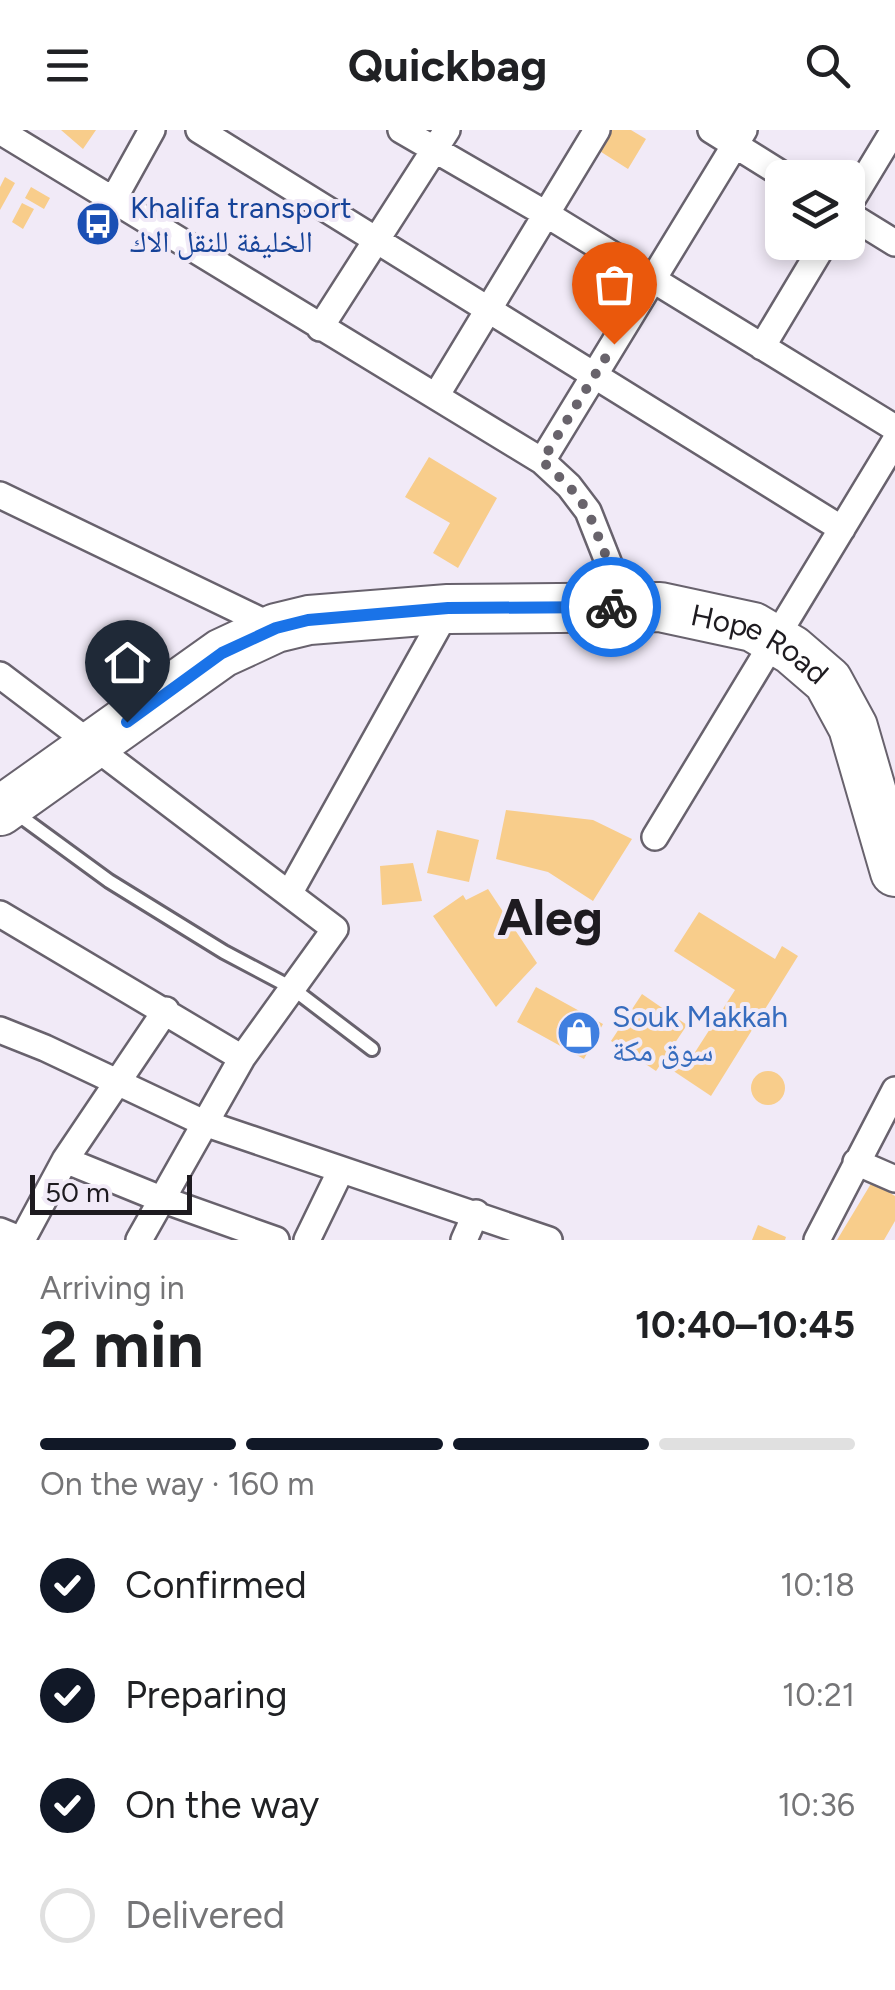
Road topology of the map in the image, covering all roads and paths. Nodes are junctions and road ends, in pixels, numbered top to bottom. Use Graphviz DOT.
graph roads {
  1 [pos="152,130"];
  2 [pos="199,130"];
  3 [pos="401,130"];
  4 [pos="597,130"];
  5 [pos="711,130"];
  6 [pos="894,130"];
  7 [pos="0,132"];
  8 [pos="740,137"];
  9 [pos="441,140"];
  10 [pos="767,160"];
  11 [pos="865,178"];
  12 [pos="112,202"];
  13 [pos="546,214"];
  14 [pos="865,224"];
  15 [pos="378,241"];
  16 [pos="895,243"];
  17 [pos="814,260"];
  18 [pos="652,280"];
  19 [pos="488,309"];
  20 [pos="320,328"];
  21 [pos="762,346"];
  22 [pos="594,376"];
  23 [pos="436,396"];
  24 [pos="895,428"];
  25 [pos="891,455"];
  26 [pos="542,461"];
  27 [pos="0,496"];
  28 [pos="842,529"];
  29 [pos="626,606"];
  30 [pos="448,608"];
  31 [pos="276,628"];
  32 [pos="776,640"];
  33 [pos="0,675"];
  34 [pos="95,746"];
  35 [pos="879,770"];
  36 [pos="2,806"];
  37 [pos="655,836"];
  38 [pos="895,872"];
  39 [pos="289,894"];
  40 [pos="0,914"];
  41 [pos="292,988"];
  42 [pos="166,1010"];
  43 [pos="0,1030"];
  44 [pos="372,1048"];
  45 [pos="242,1058"];
  46 [pos="114,1083"];
  47 [pos="895,1090"];
  48 [pos="204,1122"];
  49 [pos="65,1160"];
  50 [pos="856,1162"];
  51 [pos="341,1170"];
  52 [pos="895,1179"];
  53 [pos="161,1199"];
  54 [pos="476,1213"];
  55 [pos="0,1232"];
  56 [pos="139,1240"];
  57 [pos="276,1240"];
  58 [pos="307,1240"];
  59 [pos="464,1240"];
  60 [pos="548,1240"];
  61 [pos="818,1240"];
  1 -- 12 [label="street"];
  2 -- 15 [label="street"];
  3 -- 9 [label="street"];
  4 -- 13 [label="street"];
  5 -- 8 [label="street"];
  6 -- 11 [label="street"];
  7 -- 12 [label="street"];
  8 -- 10 [label="street"];
  8 -- 18 [label="street"];
  9 -- 13 [label="street"];
  9 -- 15 [label="street"];
  12 -- 20 [label="street"];
  13 -- 18 [label="street"];
  13 -- 19 [label="street"];
  14 -- 16 [label="street"];
  15 -- 19 [label="street"];
  15 -- 20 [label="street"];
  17 -- 21 [label="street"];
  18 -- 21 [label="street"];
  18 -- 22 [label="street"];
  19 -- 22 [label="street"];
  19 -- 23 [label="street"];
  20 -- 23 [label="street"];
  21 -- 24 [label="street"];
  22 -- 26 [label="street"];
  22 -- 28 [label="street"];
  23 -- 26 [label="street"];
  25 -- 28 [label="street"];
  26 -- 29 [label="street"];
  27 -- 31 [label="street"];
  28 -- 32 [label="street"];
  29 -- 30 [label="highway, Hope Road"];
  29 -- 32 [label="highway, Hope Road"];
  30 -- 31 [label="highway, Hope Road"];
  30 -- 39 [label="street"];
  31 -- 34 [label="highway, Hope Road"];
  32 -- 35 [label="highway, Hope Road"];
  32 -- 37 [label="street"];
  33 -- 34 [label="street"];
  34 -- 36 [label="highway, Hope Road"];
  34 -- 39 [label="street"];
  35 -- 38 [label="highway, Hope Road"];
  36 -- 41 [label="lane"];
  39 -- 41 [label="street"];
  40 -- 42 [label="street"];
  41 -- 44 [label="lane"];
  41 -- 45 [label="street"];
  42 -- 45 [label="street"];
  42 -- 46 [label="street"];
  43 -- 46 [label="street"];
  45 -- 48 [label="street"];
  46 -- 48 [label="street"];
  46 -- 49 [label="street"];
  47 -- 50 [label="street"];
  48 -- 51 [label="street"];
  48 -- 53 [label="street"];
  49 -- 53 [label="street"];
  49 -- 55 [label="street"];
  50 -- 52 [label="street"];
  50 -- 61 [label="street"];
  51 -- 54 [label="street"];
  51 -- 58 [label="street"];
  53 -- 56 [label="street"];
  53 -- 57 [label="street"];
  54 -- 59 [label="street"];
  54 -- 60 [label="street"];
}
